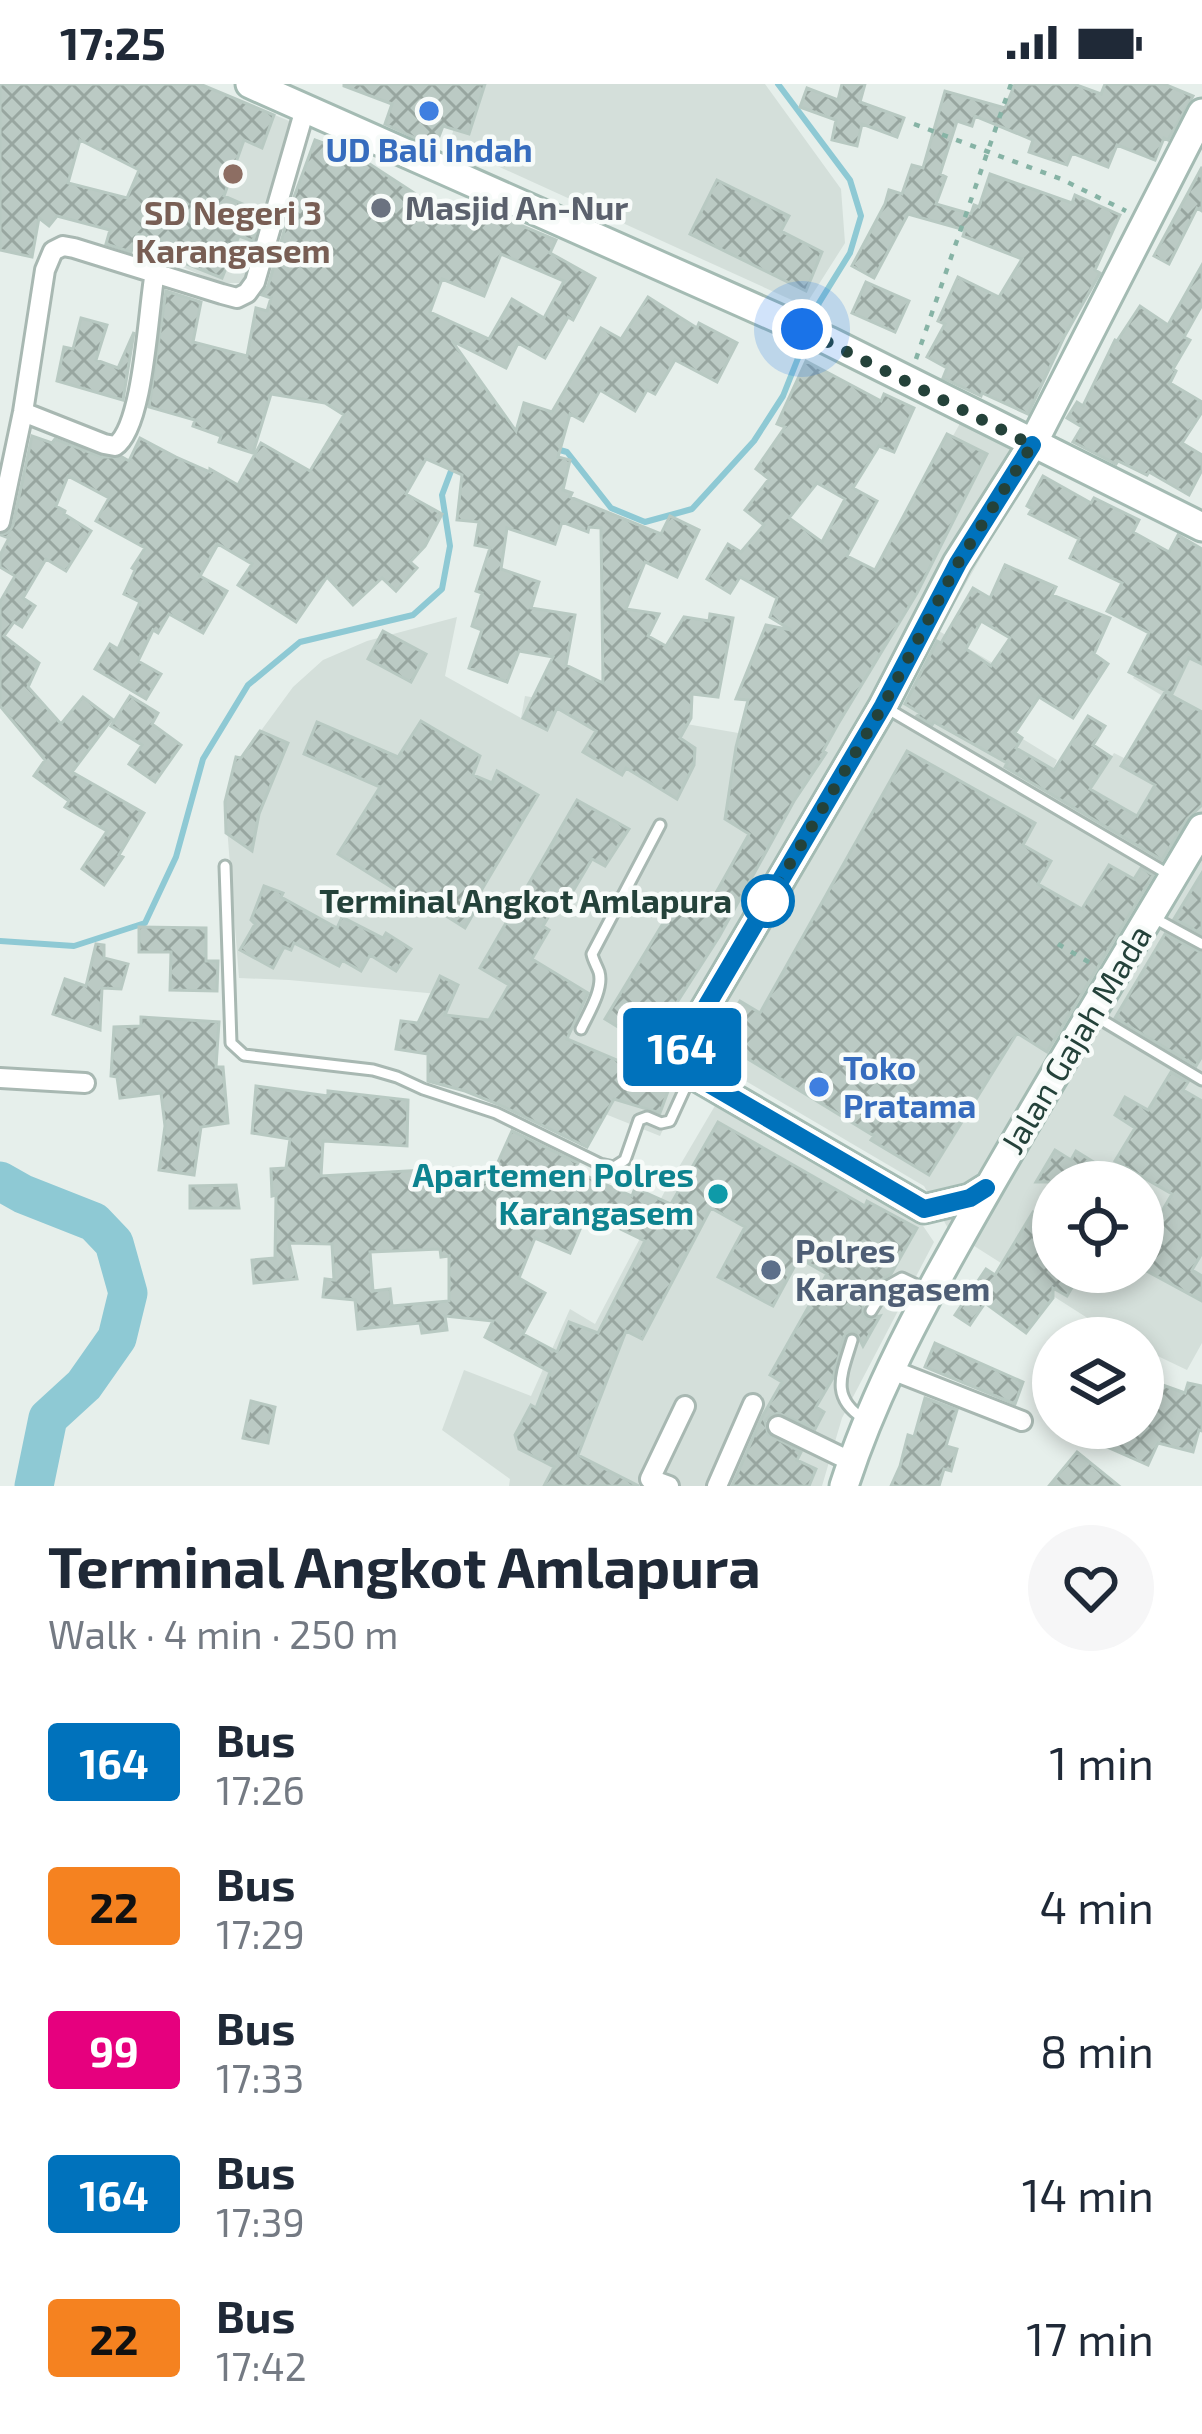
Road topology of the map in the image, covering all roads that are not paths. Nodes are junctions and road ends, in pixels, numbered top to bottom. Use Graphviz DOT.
graph roads {
  1 [pos="250,84"];
  2 [pos="304,109"];
  3 [pos="1202,113"];
  4 [pos="155,272"];
  5 [pos="23,412"];
  6 [pos="1032,445"];
  7 [pos="0,522"];
  8 [pos="1202,527"];
  9 [pos="883,706"];
  10 [pos="660,825"];
  11 [pos="1202,828"];
  12 [pos="225,866"];
  13 [pos="1173,877"];
  14 [pos="1150,915"];
  15 [pos="1202,944"];
  16 [pos="1090,1013"];
  17 [pos="581,1029"];
  18 [pos="691,1074"];
  19 [pos="0,1078"];
  20 [pos="1202,1080"];
  21 [pos="85,1083"];
  22 [pos="986,1188"];
  23 [pos="924,1209"];
  24 [pos="952,1252"];
  25 [pos="929,1291"];
  26 [pos="871,1310"];
  27 [pos="852,1340"];
  28 [pos="892,1370"];
  29 [pos="754,1404"];
  30 [pos="686,1406"];
  31 [pos="1022,1421"];
  32 [pos="868,1422"];
  33 [pos="778,1426"];
  34 [pos="848,1474"];
  35 [pos="669,1486"];
  36 [pos="716,1486"];
  1 -- 2 [label="street"];
  2 -- 4 [label="street"];
  2 -- 6 [label="street"];
  3 -- 6 [label="street"];
  4 -- 5 [label="street"];
  4 -- 5 [label="street"];
  5 -- 7 [label="street"];
  6 -- 8 [label="street"];
  6 -- 9 [label="street"];
  9 -- 13 [label="lane"];
  9 -- 18 [label="street"];
  10 -- 17 [label="lane"];
  11 -- 13 [label="street, Jalan Gajah Mada"];
  12 -- 18 [label="lane"];
  13 -- 14 [label="street, Jalan Gajah Mada"];
  14 -- 15 [label="lane"];
  14 -- 16 [label="street, Jalan Gajah Mada"];
  16 -- 20 [label="lane"];
  16 -- 22 [label="street, Jalan Gajah Mada"];
  18 -- 23 [label="street"];
  19 -- 21 [label="street"];
  22 -- 23 [label="street"];
  22 -- 24 [label="street, Jalan Gajah Mada"];
  23 -- 24 [label="street"];
  24 -- 25 [label="street, Jalan Gajah Mada"];
  25 -- 26 [label="lane"];
  25 -- 28 [label="street, Jalan Gajah Mada"];
  27 -- 32 [label="lane"];
  28 -- 31 [label="street"];
  28 -- 32 [label="street, Jalan Gajah Mada"];
  29 -- 36 [label="street"];
  30 -- 35 [label="street"];
  32 -- 34 [label="street, Jalan Gajah Mada"];
  33 -- 34 [label="street"];
}
